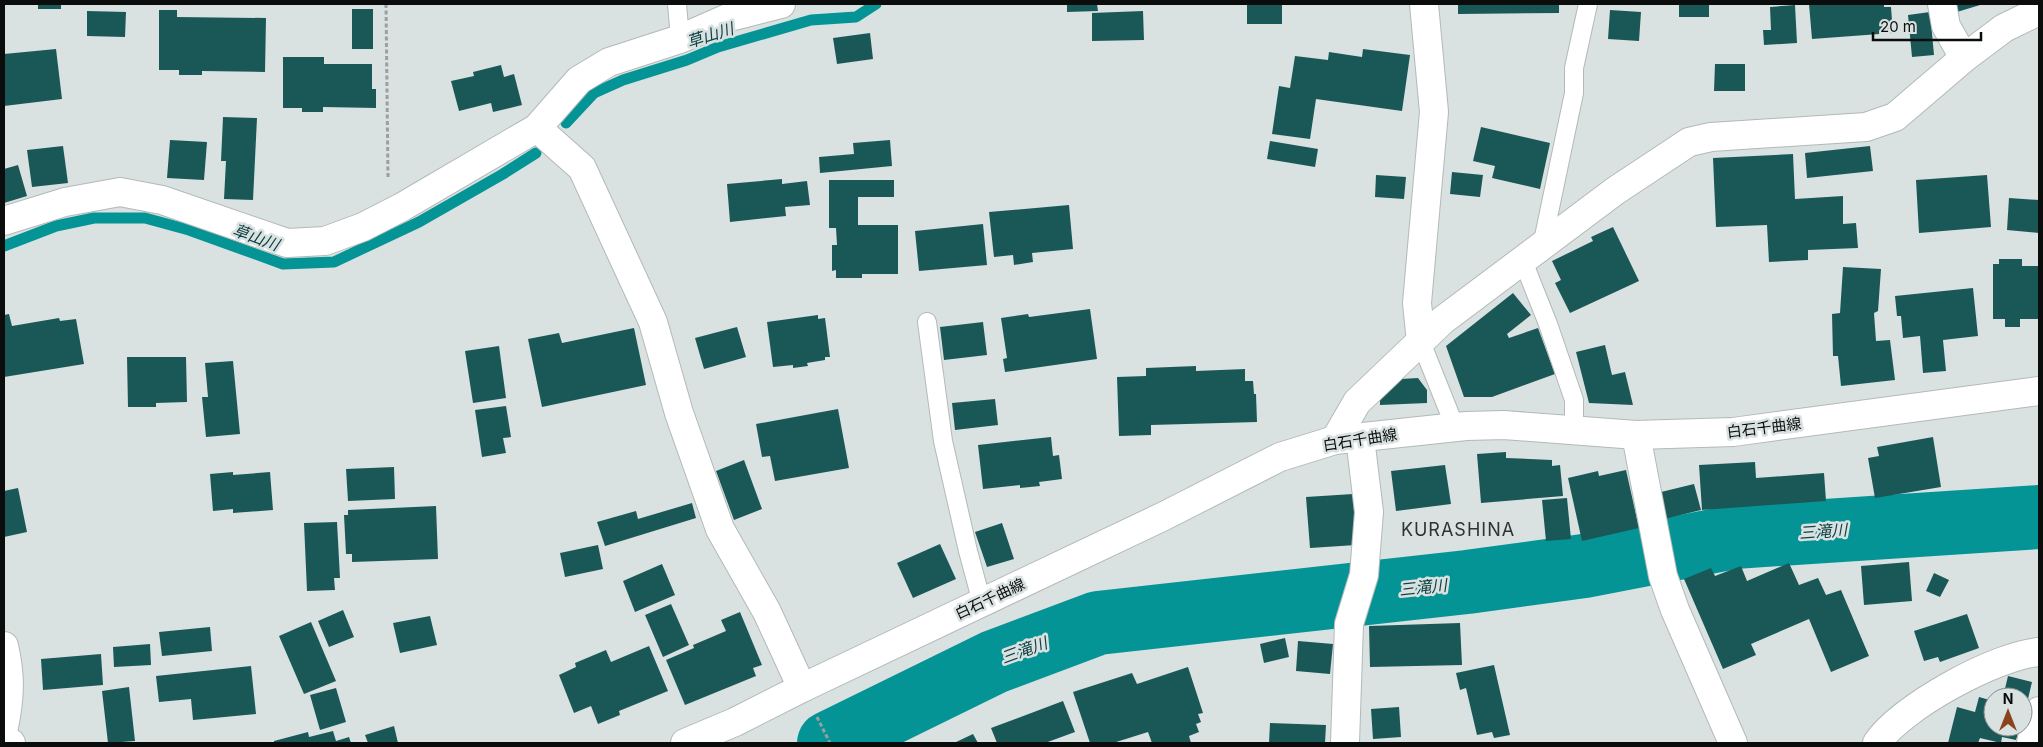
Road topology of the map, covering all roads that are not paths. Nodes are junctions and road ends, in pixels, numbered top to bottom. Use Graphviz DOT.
graph roads {
  1 [pos="676,4"];
  2 [pos="781,4"];
  3 [pos="1424,4"];
  4 [pos="1588,4"];
  5 [pos="1942,4"];
  6 [pos="2038,12"];
  7 [pos="680,39"];
  8 [pos="1964,58"];
  9 [pos="537,128"];
  10 [pos="4,221"];
  11 [pos="1533,254"];
  12 [pos="927,322"];
  13 [pos="1421,342"];
  14 [pos="2039,391"];
  15 [pos="1456,427"];
  16 [pos="1574,430"];
  17 [pos="1636,435"];
  18 [pos="1348,439"];
  19 [pos="982,603"];
  20 [pos="4,646"];
  21 [pos="2039,652"];
  22 [pos="802,688"];
  23 [pos="2039,711"];
  24 [pos="4,727"];
  25 [pos="4,740"];
  26 [pos="11,743"];
  27 [pos="685,743"];
  28 [pos="1344,743"];
  29 [pos="1733,743"];
  30 [pos="1877,743"];
  31 [pos="2031,743"];
  1 -- 7 [label="lane"];
  2 -- 7 [label="street"];
  3 -- 13 [label="street"];
  4 -- 11 [label="lane"];
  5 -- 8 [label="street"];
  6 -- 8 [label="street"];
  7 -- 9 [label="street"];
  8 -- 11 [label="street"];
  9 -- 10 [label="street"];
  9 -- 22 [label="street"];
  11 -- 13 [label="street"];
  11 -- 16 [label="lane"];
  12 -- 19 [label="lane"];
  13 -- 15 [label="lane"];
  13 -- 18 [label="street"];
  14 -- 17 [label="street, 白石千曲線"];
  15 -- 16 [label="street, 白石千曲線"];
  15 -- 18 [label="street, 白石千曲線"];
  16 -- 17 [label="street, 白石千曲線"];
  17 -- 29 [label="street"];
  18 -- 19 [label="street, 白石千曲線"];
  18 -- 28 [label="street"];
  19 -- 22 [label="street, 白石千曲線"];
  20 -- 24 [label="street"];
  21 -- 30 [label="street"];
  22 -- 27 [label="street, 白石千曲線"];
  23 -- 31 [label="street"];
  25 -- 26 [label="street"];
}
